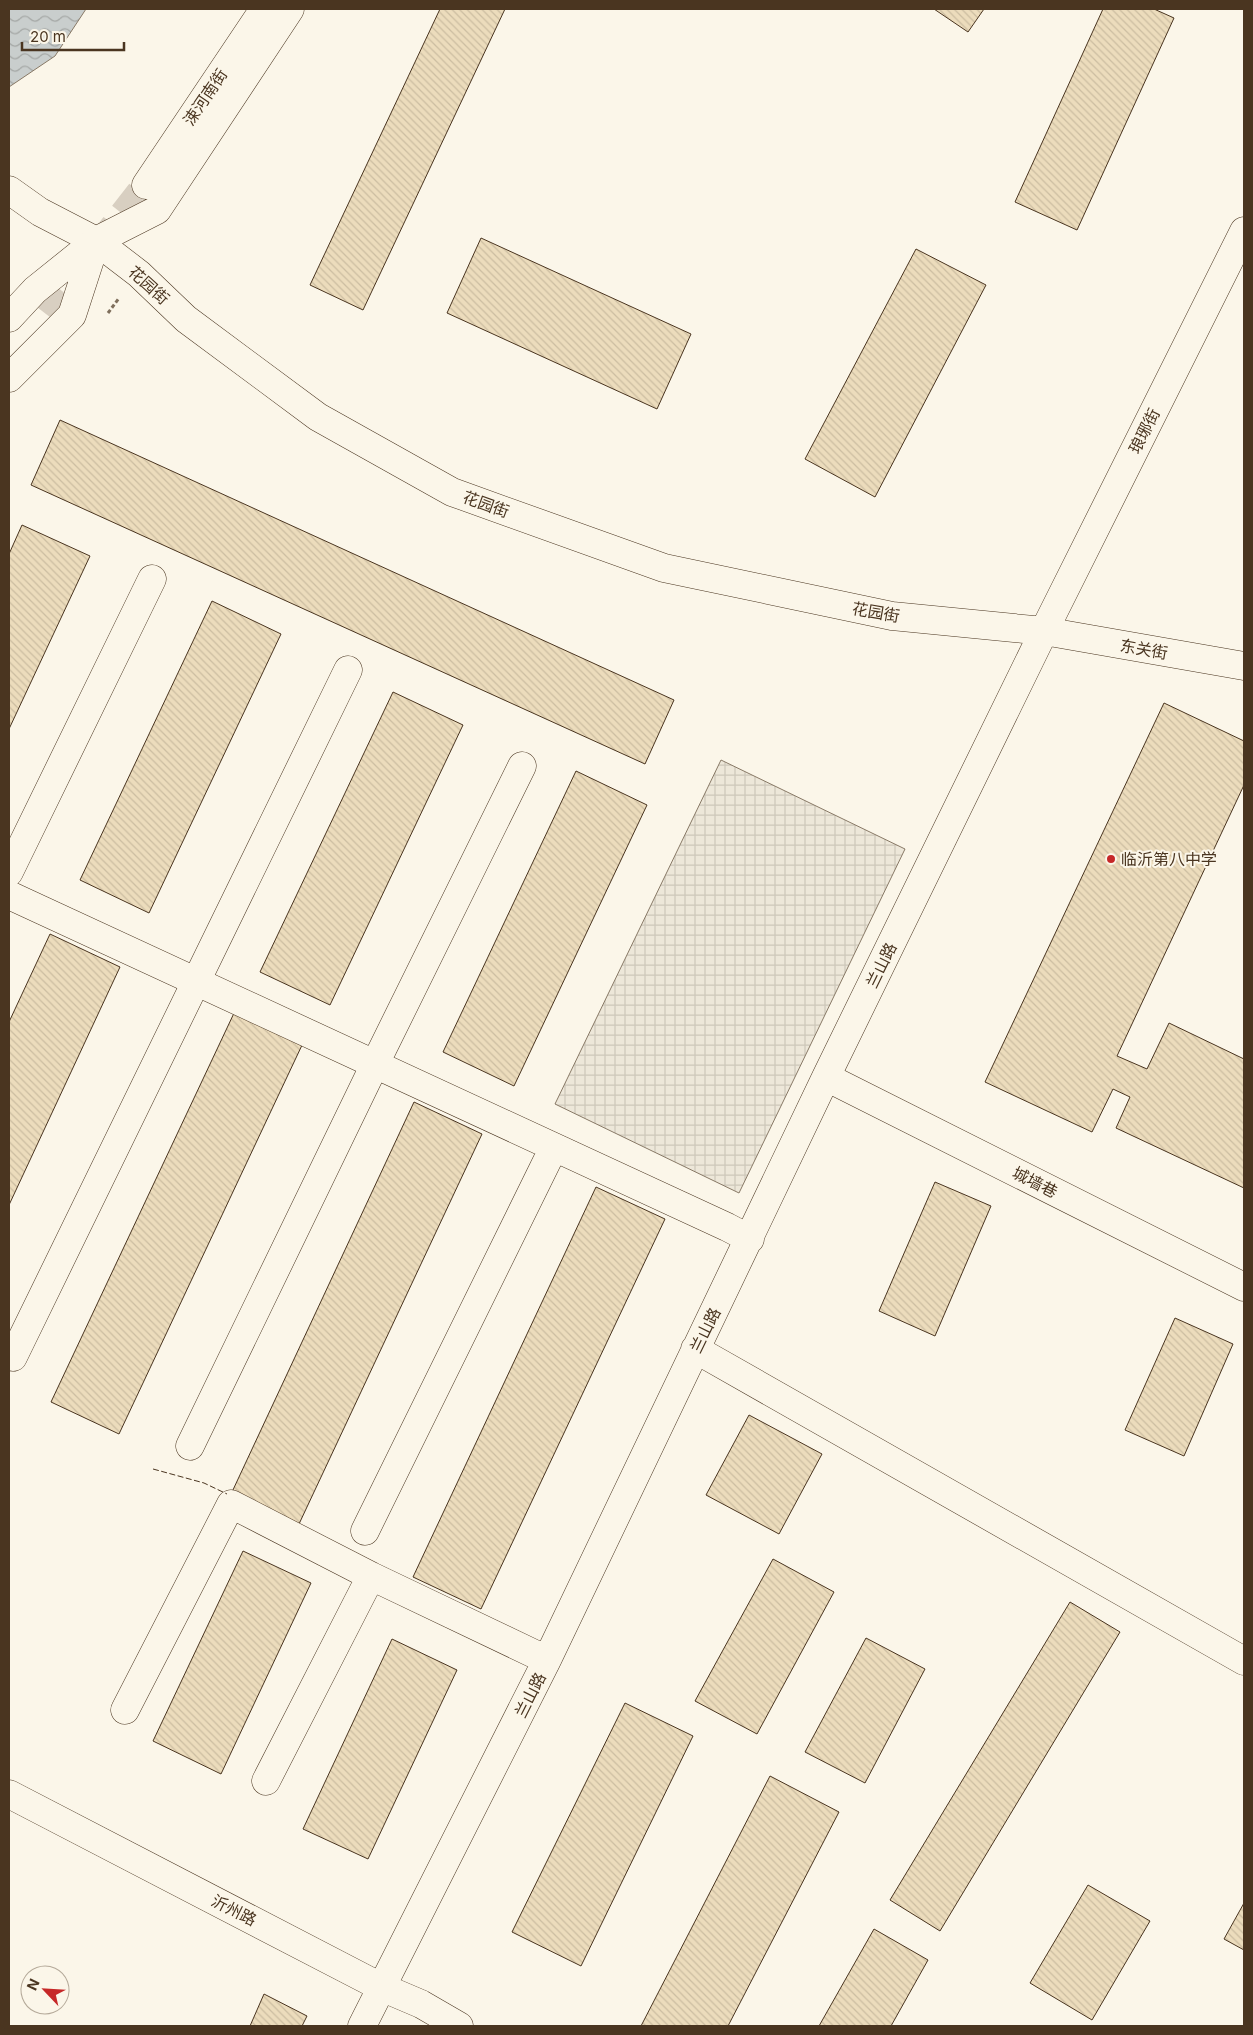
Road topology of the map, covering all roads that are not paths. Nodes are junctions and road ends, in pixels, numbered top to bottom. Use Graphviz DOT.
graph roads {
  1 [pos="264,9"];
  2 [pos="290,9"];
  3 [pos="146,185"];
  4 [pos="9,190"];
  5 [pos="1244,232"];
  6 [pos="96,241"];
  7 [pos="46,314"];
  8 [pos="9,318"];
  9 [pos="9,354"];
  10 [pos="9,378"];
  11 [pos="152,579"];
  12 [pos="1044,631"];
  13 [pos="1244,666"];
  14 [pos="348,670"];
  15 [pos="522,766"];
  16 [pos="9,872"];
  17 [pos="9,895"];
  18 [pos="195,981"];
  19 [pos="375,1064"];
  20 [pos="826,1077"];
  21 [pos="554,1147"];
  22 [pos="750,1239"];
  23 [pos="1244,1287"];
  24 [pos="695,1349"];
  25 [pos="13,1357"];
  26 [pos="190,1446"];
  27 [pos="365,1531"];
  28 [pos="371,1576"];
  29 [pos="547,1660"];
  30 [pos="1244,1661"];
  31 [pos="125,1710"];
  32 [pos="266,1781"];
  33 [pos="9,1794"];
  34 [pos="381,1987"];
  35 [pos="362,2026"];
  36 [pos="460,2026"];
  1 -- 3 [label="street, 涑河南街"];
  2 -- 6 [label="street"];
  4 -- 6 [label="street, 花园街"];
  5 -- 12 [label="street, 琅琊街"];
  6 -- 8 [label="street"];
  6 -- 10 [label="street"];
  6 -- 12 [label="street, 花园街"];
  7 -- 9 [label="street"];
  11 -- 16 [label="street"];
  12 -- 13 [label="street, 东关街"];
  12 -- 20 [label="street, 兰山路"];
  14 -- 18 [label="street"];
  15 -- 19 [label="street"];
  17 -- 18 [label="street"];
  18 -- 19 [label="street"];
  18 -- 25 [label="street"];
  19 -- 21 [label="street"];
  19 -- 26 [label="street"];
  20 -- 22 [label="street, 兰山路"];
  20 -- 23 [label="street, 城墙巷"];
  21 -- 22 [label="street"];
  21 -- 27 [label="street"];
  22 -- 24 [label="street, 兰山路"];
  24 -- 29 [label="street, 兰山路"];
  24 -- 30 [label="street"];
  28 -- 29 [label="street"];
  28 -- 31 [label="street"];
  28 -- 32 [label="street"];
  29 -- 34 [label="street, 兰山路"];
  33 -- 34 [label="street, 沂州路"];
  34 -- 35 [label="street, 兰山路"];
  34 -- 36 [label="street, 沂州路"];
}
